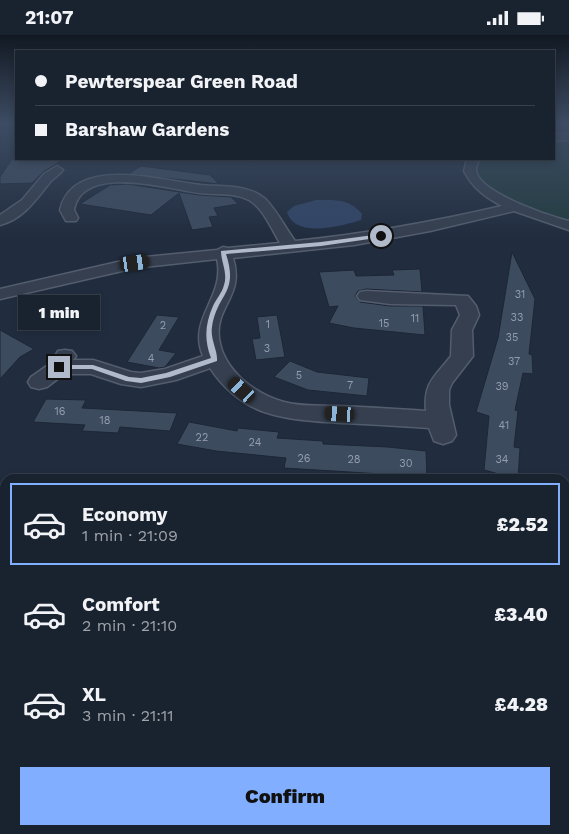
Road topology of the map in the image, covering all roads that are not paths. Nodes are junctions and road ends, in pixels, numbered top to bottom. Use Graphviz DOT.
graph roads {
  1 [pos="472,161"];
  2 [pos="57,170"];
  3 [pos="515,207"];
  4 [pos="71,218"];
  5 [pos="0,221"];
  6 [pos="569,226"];
  7 [pos="291,247"];
  8 [pos="223,253"];
  9 [pos="0,294"];
  10 [pos="365,295"];
  11 [pos="215,359"];
  12 [pos="38,382"];
  1 -- 3 [label="street"];
  2 -- 5 [label="street"];
  3 -- 6 [label="street"];
  3 -- 7 [label="street"];
  4 -- 7 [label="street"];
  7 -- 8 [label="street"];
  8 -- 9 [label="street"];
  8 -- 11 [label="street"];
  10 -- 11 [label="street"];
  11 -- 12 [label="street"];
}
